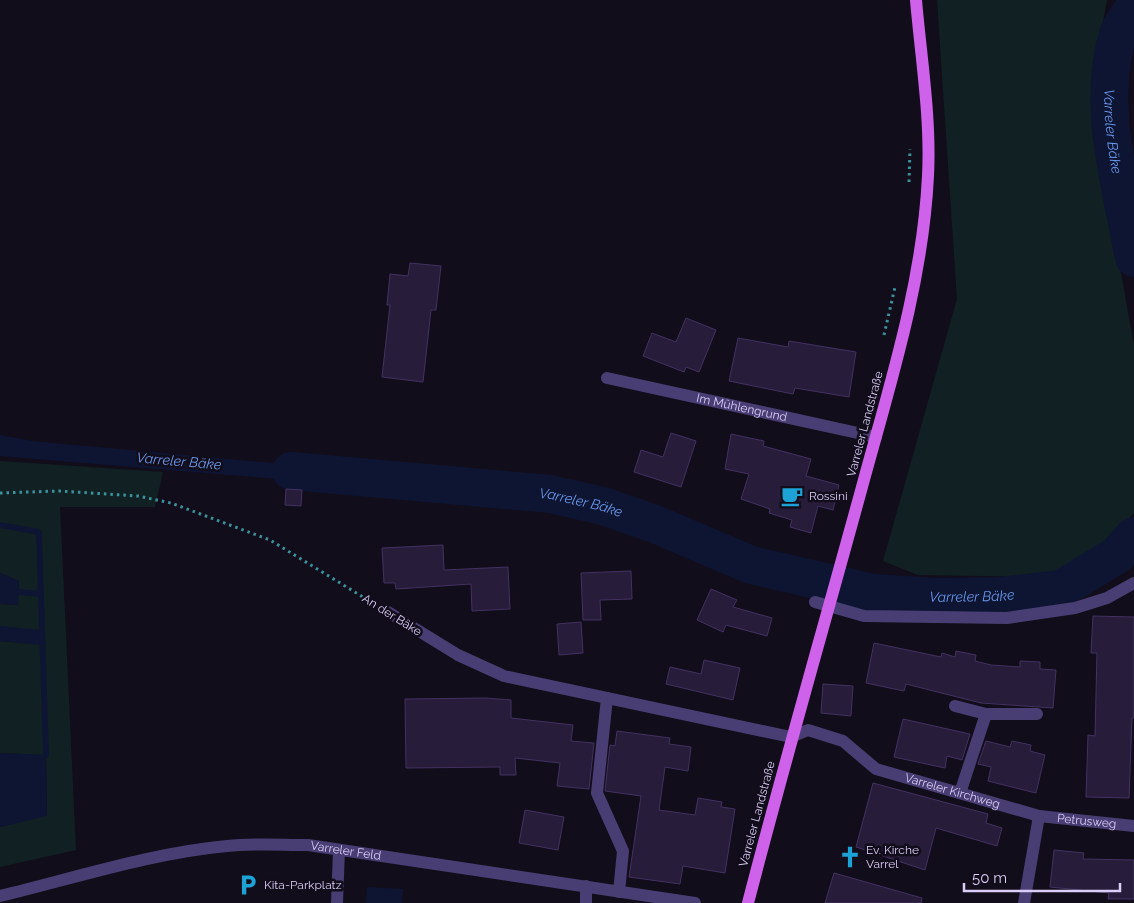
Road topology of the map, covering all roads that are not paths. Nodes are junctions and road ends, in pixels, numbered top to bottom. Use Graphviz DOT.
graph roads {
  1 [pos="916,0"];
  2 [pos="607,378"];
  3 [pos="876,436"];
  4 [pos="1134,583"];
  5 [pos="815,602"];
  6 [pos="829,606"];
  7 [pos="388,612"];
  8 [pos="607,698"];
  9 [pos="955,706"];
  10 [pos="986,714"];
  11 [pos="1037,714"];
  12 [pos="791,737"];
  13 [pos="960,793"];
  14 [pos="1039,816"];
  15 [pos="1134,826"];
  16 [pos="339,850"];
  17 [pos="586,886"];
  18 [pos="619,892"];
  19 [pos="0,896"];
  20 [pos="337,903"];
  21 [pos="586,903"];
  22 [pos="695,903"];
  23 [pos="748,903"];
  24 [pos="1024,903"];
  1 -- 3 [label="main road, Varreler Landstraße"];
  2 -- 3 [label="street, Im Mühlengrund"];
  3 -- 6 [label="main road, Varreler Landstraße"];
  4 -- 6 [label="street"];
  5 -- 6 [label="street"];
  6 -- 12 [label="main road, Varreler Landstraße"];
  7 -- 8 [label="street, An der Bäke"];
  8 -- 12 [label="street, An der Bäke"];
  8 -- 18 [label="street"];
  9 -- 10 [label="street"];
  10 -- 11 [label="street"];
  10 -- 13 [label="street"];
  12 -- 13 [label="street, Varreler Kirchweg"];
  12 -- 23 [label="main road, Varreler Landstraße"];
  13 -- 14 [label="street, Varreler Kirchweg"];
  14 -- 15 [label="street, Petrusweg"];
  14 -- 24 [label="street"];
  16 -- 17 [label="street, Varreler Feld"];
  16 -- 19 [label="street, Varreler Feld"];
  16 -- 20 [label="street"];
  17 -- 18 [label="street, Varreler Feld"];
  17 -- 21 [label="street"];
  18 -- 22 [label="street, Varreler Feld"];
}
